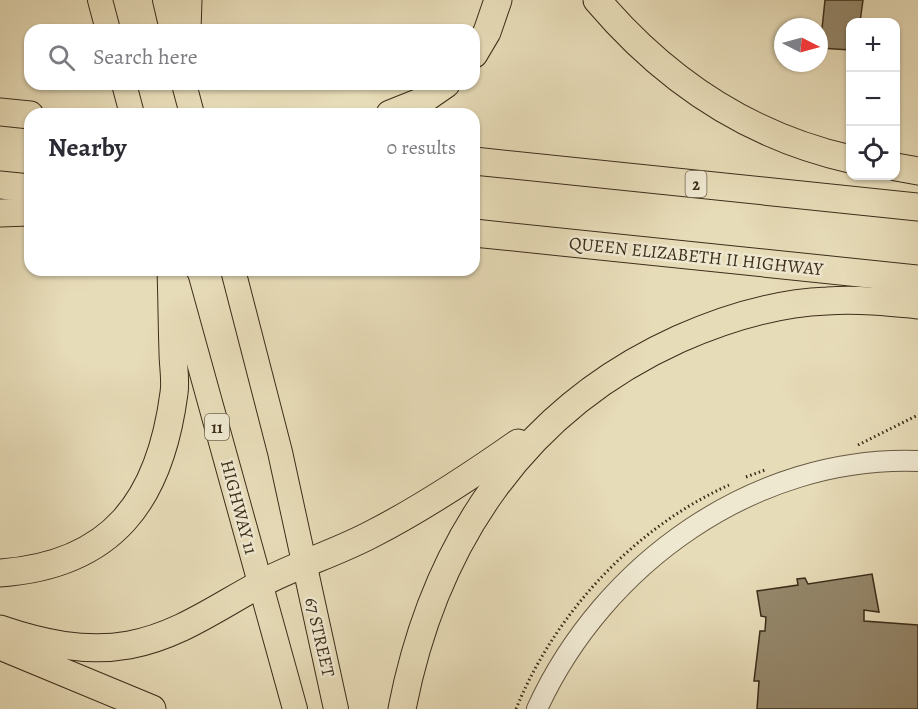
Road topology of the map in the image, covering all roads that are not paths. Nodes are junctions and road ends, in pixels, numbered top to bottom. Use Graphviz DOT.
graph roads {
  1 [pos="100,0"];
  2 [pos="165,0"];
  3 [pos="188,0"];
  4 [pos="498,0"];
  5 [pos="597,0"];
  6 [pos="106,24"];
  7 [pos="171,24"];
  8 [pos="187,24"];
  9 [pos="480,44"];
  10 [pos="126,90"];
  11 [pos="186,90"];
  12 [pos="437,90"];
  13 [pos="130,108"];
  14 [pos="190,108"];
  15 [pos="405,108"];
  16 [pos="0,112"];
  17 [pos="24,114"];
  18 [pos="846,158"];
  19 [pos="480,162"];
  20 [pos="900,168"];
  21 [pos="918,171"];
  22 [pos="0,185"];
  23 [pos="24,187"];
  24 [pos="918,207"];
  25 [pos="24,212"];
  26 [pos="0,213"];
  27 [pos="480,234"];
  28 [pos="172,276"];
  29 [pos="174,276"];
  30 [pos="234,276"];
  31 [pos="918,279"];
  32 [pos="918,305"];
  33 [pos="568,407"];
  34 [pos="918,461"];
  35 [pos="304,564"];
  36 [pos="0,573"];
  37 [pos="260,584"];
  38 [pos="0,629"];
  39 [pos="0,646"];
  40 [pos="152,709"];
  41 [pos="294,709"];
  42 [pos="336,709"];
  43 [pos="402,709"];
  44 [pos="537,709"];
  1 -- 6 [label="main road"];
  2 -- 7 [label="main road"];
  3 -- 8 [label="highway"];
  4 -- 9 [label="highway"];
  5 -- 18 [label="highway"];
  10 -- 13 [label="main road"];
  11 -- 14 [label="main road"];
  12 -- 15 [label="highway"];
  16 -- 17 [label="highway"];
  19 -- 24 [label="highway, 2"];
  20 -- 21 [label="highway"];
  22 -- 23 [label="highway"];
  25 -- 26 [label="highway"];
  27 -- 31 [label="highway, QUEEN ELIZABETH II HIGHWAY"];
  28 -- 36 [label="highway"];
  29 -- 37 [label="main road, HIGHWAY 11 / 11"];
  30 -- 35 [label="main road"];
  32 -- 33 [label="highway"];
  33 -- 35 [label="highway"];
  33 -- 43 [label="highway"];
  34 -- 44 [label="street"];
  35 -- 37 [label="highway"];
  35 -- 42 [label="main road, 67 STREET"];
  37 -- 38 [label="highway"];
  37 -- 41 [label="main road, HIGHWAY 11 / 11"];
  39 -- 40 [label="highway"];
}
